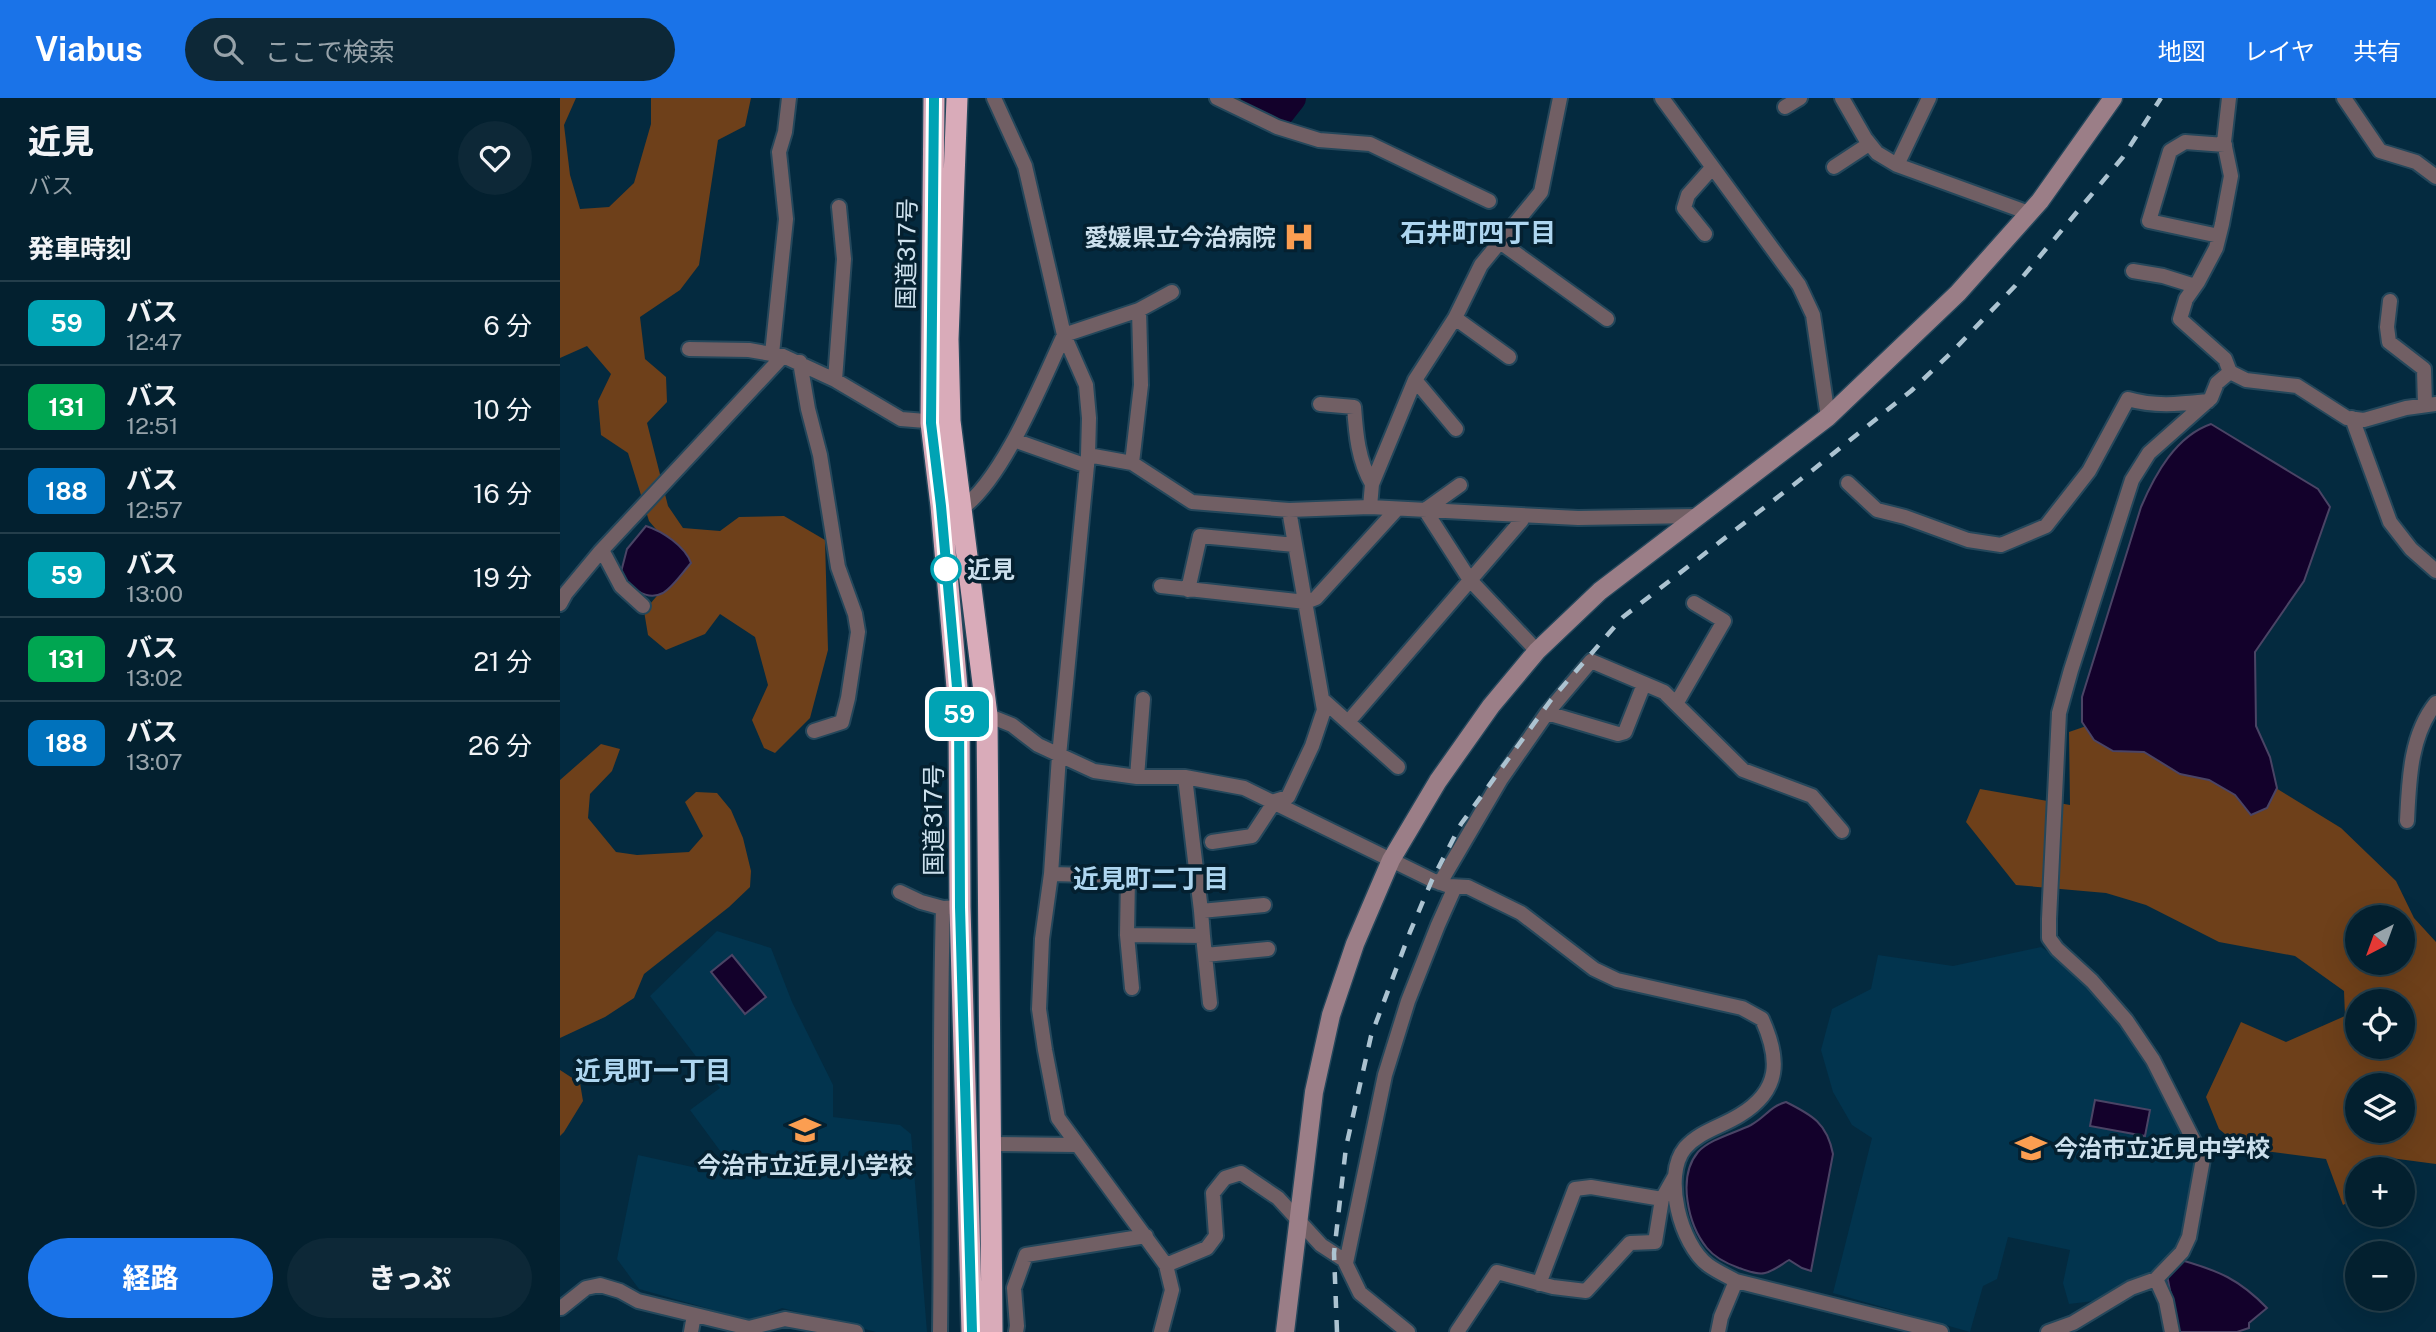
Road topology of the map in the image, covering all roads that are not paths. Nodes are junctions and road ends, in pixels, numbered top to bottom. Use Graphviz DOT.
graph roads {
  1 [pos="789,98"];
  2 [pos="934,98"];
  3 [pos="957,98"];
  4 [pos="994,98"];
  5 [pos="1217,98"];
  6 [pos="1560,98"];
  7 [pos="1661,98"];
  8 [pos="1800,98"];
  9 [pos="1842,98"];
  10 [pos="1929,98"];
  11 [pos="2113,98"];
  12 [pos="2230,98"];
  13 [pos="2344,98"];
  14 [pos="1785,107"];
  15 [pos="1870,144"];
  16 [pos="2225,145"];
  17 [pos="1897,165"];
  18 [pos="1835,167"];
  19 [pos="1712,168"];
  20 [pos="2436,177"];
  21 [pos="1489,201"];
  22 [pos="839,207"];
  23 [pos="2029,213"];
  24 [pos="1705,234"];
  25 [pos="2219,236"];
  26 [pos="1500,242"];
  27 [pos="2133,271"];
  28 [pos="2195,286"];
  29 [pos="1172,292"];
  30 [pos="2390,301"];
  31 [pos="1139,310"];
  32 [pos="1455,318"];
  33 [pos="1607,319"];
  34 [pos="1064,335"];
  35 [pos="689,349"];
  36 [pos="777,355"];
  37 [pos="1508,357"];
  38 [pos="800,362"];
  39 [pos="2230,372"];
  40 [pos="835,380"];
  41 [pos="1415,380"];
  42 [pos="2208,401"];
  43 [pos="1321,404"];
  44 [pos="2431,405"];
  45 [pos="1828,417"];
  46 [pos="2352,418"];
  47 [pos="940,422"];
  48 [pos="1456,429"];
  49 [pos="1014,440"];
  50 [pos="1088,460"];
  51 [pos="1132,463"];
  52 [pos="1372,484"];
  53 [pos="1848,484"];
  54 [pos="1460,485"];
  55 [pos="951,507"];
  56 [pos="1370,507"];
  57 [pos="1289,509"];
  58 [pos="1397,509"];
  59 [pos="1425,510"];
  60 [pos="1696,516"];
  61 [pos="1522,520"];
  62 [pos="1295,545"];
  63 [pos="602,550"];
  64 [pos="2436,571"];
  65 [pos="1470,580"];
  66 [pos="1161,586"];
  67 [pos="1188,590"];
  68 [pos="1306,602"];
  69 [pos="1694,603"];
  70 [pos="560,604"];
  71 [pos="643,606"];
  72 [pos="1537,651"];
  73 [pos="1644,684"];
  74 [pos="1143,699"];
  75 [pos="1323,700"];
  76 [pos="2436,703"];
  77 [pos="1676,704"];
  78 [pos="1547,713"];
  79 [pos="986,715"];
  80 [pos="1348,722"];
  81 [pos="814,731"];
  82 [pos="1059,756"];
  83 [pos="1398,767"];
  84 [pos="1137,777"];
  85 [pos="1185,777"];
  86 [pos="1275,802"];
  87 [pos="2407,821"];
  88 [pos="1842,831"];
  89 [pos="1212,842"];
  90 [pos="1391,860"];
  91 [pos="1051,874"];
  92 [pos="1440,883"];
  93 [pos="1455,887"];
  94 [pos="900,892"];
  95 [pos="1264,905"];
  96 [pos="951,907"];
  97 [pos="1201,911"];
  98 [pos="1127,935"];
  99 [pos="1203,936"];
  100 [pos="1268,949"];
  101 [pos="1205,955"];
  102 [pos="1132,988"];
  103 [pos="1210,1003"];
  104 [pos="990,1144"];
  105 [pos="1076,1144"];
  106 [pos="1675,1176"];
  107 [pos="1662,1199"];
  108 [pos="1299,1220"];
  109 [pos="1146,1236"];
  110 [pos="1346,1263"];
  111 [pos="1166,1265"];
  112 [pos="2156,1279"];
  113 [pos="1736,1281"];
  114 [pos="1539,1284"];
  115 [pos="941,1297"];
  116 [pos="561,1308"];
  117 [pos="694,1315"];
  118 [pos="691,1332"];
  119 [pos="856,1332"];
  120 [pos="940,1332"];
  121 [pos="947,1332"];
  122 [pos="972,1332"];
  123 [pos="992,1332"];
  124 [pos="1016,1332"];
  125 [pos="1161,1332"];
  126 [pos="1285,1332"];
  127 [pos="1408,1332"];
  128 [pos="1457,1332"];
  129 [pos="1718,1332"];
  130 [pos="1941,1332"];
  131 [pos="2048,1332"];
  132 [pos="2172,1332"];
  1 -- 36 [label="street"];
  2 -- 47 [label="highway, 国道317号"];
  3 -- 47 [label="highway, 国道317号"];
  4 -- 34 [label="street"];
  5 -- 21 [label="street"];
  6 -- 26 [label="street"];
  7 -- 19 [label="street"];
  8 -- 14 [label="street"];
  9 -- 15 [label="street"];
  10 -- 17 [label="street"];
  11 -- 23 [label="street"];
  12 -- 16 [label="street"];
  13 -- 20 [label="street"];
  15 -- 17 [label="street"];
  15 -- 18 [label="street"];
  16 -- 25 [label="street"];
  16 -- 25 [label="street"];
  17 -- 23 [label="street"];
  19 -- 24 [label="street"];
  19 -- 45 [label="street"];
  22 -- 40 [label="street"];
  23 -- 45 [label="street"];
  25 -- 28 [label="street"];
  26 -- 32 [label="street"];
  26 -- 33 [label="street"];
  27 -- 28 [label="street"];
  28 -- 39 [label="street"];
  29 -- 31 [label="street"];
  30 -- 44 [label="street"];
  31 -- 34 [label="street"];
  31 -- 51 [label="street"];
  32 -- 37 [label="street"];
  32 -- 41 [label="street"];
  34 -- 49 [label="street"];
  34 -- 50 [label="street"];
  35 -- 36 [label="street"];
  36 -- 38 [label="street"];
  36 -- 63 [label="street"];
  38 -- 40 [label="street"];
  38 -- 81 [label="street"];
  39 -- 42 [label="street"];
  39 -- 46 [label="street"];
  40 -- 47 [label="street"];
  41 -- 48 [label="street"];
  41 -- 52 [label="street"];
  42 -- 53 [label="street"];
  42 -- 112 [label="street"];
  43 -- 52 [label="street"];
  44 -- 46 [label="street"];
  45 -- 60 [label="street"];
  46 -- 64 [label="street"];
  47 -- 55 [label="highway, 国道317号"];
  49 -- 50 [label="street"];
  49 -- 55 [label="street"];
  50 -- 51 [label="street"];
  50 -- 82 [label="street"];
  51 -- 57 [label="street"];
  52 -- 56 [label="street"];
  54 -- 59 [label="street"];
  55 -- 79 [label="highway, 国道317号"];
  55 -- 96 [label="highway, 国道317号"];
  56 -- 57 [label="street"];
  56 -- 58 [label="street"];
  57 -- 62 [label="street"];
  58 -- 59 [label="street"];
  58 -- 68 [label="street"];
  59 -- 60 [label="street"];
  59 -- 65 [label="street"];
  60 -- 72 [label="street"];
  61 -- 65 [label="street"];
  62 -- 67 [label="street"];
  62 -- 68 [label="street"];
  63 -- 70 [label="street"];
  63 -- 71 [label="street"];
  65 -- 72 [label="street"];
  65 -- 80 [label="street"];
  66 -- 67 [label="street"];
  67 -- 68 [label="street"];
  68 -- 75 [label="street"];
  69 -- 77 [label="street"];
  72 -- 90 [label="street"];
  73 -- 77 [label="street"];
  73 -- 78 [label="street"];
  73 -- 78 [label="street"];
  74 -- 84 [label="street"];
  75 -- 80 [label="street"];
  75 -- 86 [label="street"];
  76 -- 87 [label="street"];
  77 -- 88 [label="street"];
  78 -- 92 [label="street"];
  79 -- 82 [label="street"];
  79 -- 104 [label="highway, 国道317号"];
  80 -- 83 [label="street"];
  82 -- 84 [label="street"];
  82 -- 91 [label="street"];
  84 -- 85 [label="street"];
  85 -- 86 [label="street"];
  85 -- 97 [label="street"];
  86 -- 89 [label="street"];
  86 -- 90 [label="street"];
  90 -- 92 [label="street"];
  90 -- 108 [label="street"];
  91 -- 98 [label="street"];
  91 -- 105 [label="street"];
  92 -- 93 [label="street"];
  93 -- 106 [label="street"];
  93 -- 110 [label="street"];
  94 -- 96 [label="street"];
  95 -- 97 [label="street"];
  96 -- 115 [label="street"];
  96 -- 122 [label="highway, 国道317号"];
  97 -- 99 [label="street"];
  98 -- 99 [label="street"];
  98 -- 102 [label="street"];
  99 -- 101 [label="street"];
  100 -- 101 [label="street"];
  101 -- 103 [label="street"];
  104 -- 105 [label="street"];
  104 -- 123 [label="highway, 国道317号"];
  105 -- 109 [label="street"];
  106 -- 107 [label="street"];
  106 -- 113 [label="street"];
  107 -- 114 [label="street"];
  107 -- 114 [label="street"];
  108 -- 110 [label="street"];
  108 -- 111 [label="street"];
  108 -- 126 [label="street"];
  109 -- 111 [label="street"];
  109 -- 124 [label="street"];
  110 -- 127 [label="street"];
  111 -- 125 [label="street"];
  112 -- 131 [label="street"];
  112 -- 132 [label="street"];
  113 -- 129 [label="street"];
  113 -- 130 [label="street"];
  114 -- 128 [label="street"];
  115 -- 120 [label="street"];
  115 -- 121 [label="street"];
  116 -- 117 [label="street"];
  117 -- 118 [label="street"];
  117 -- 119 [label="street"];
}
